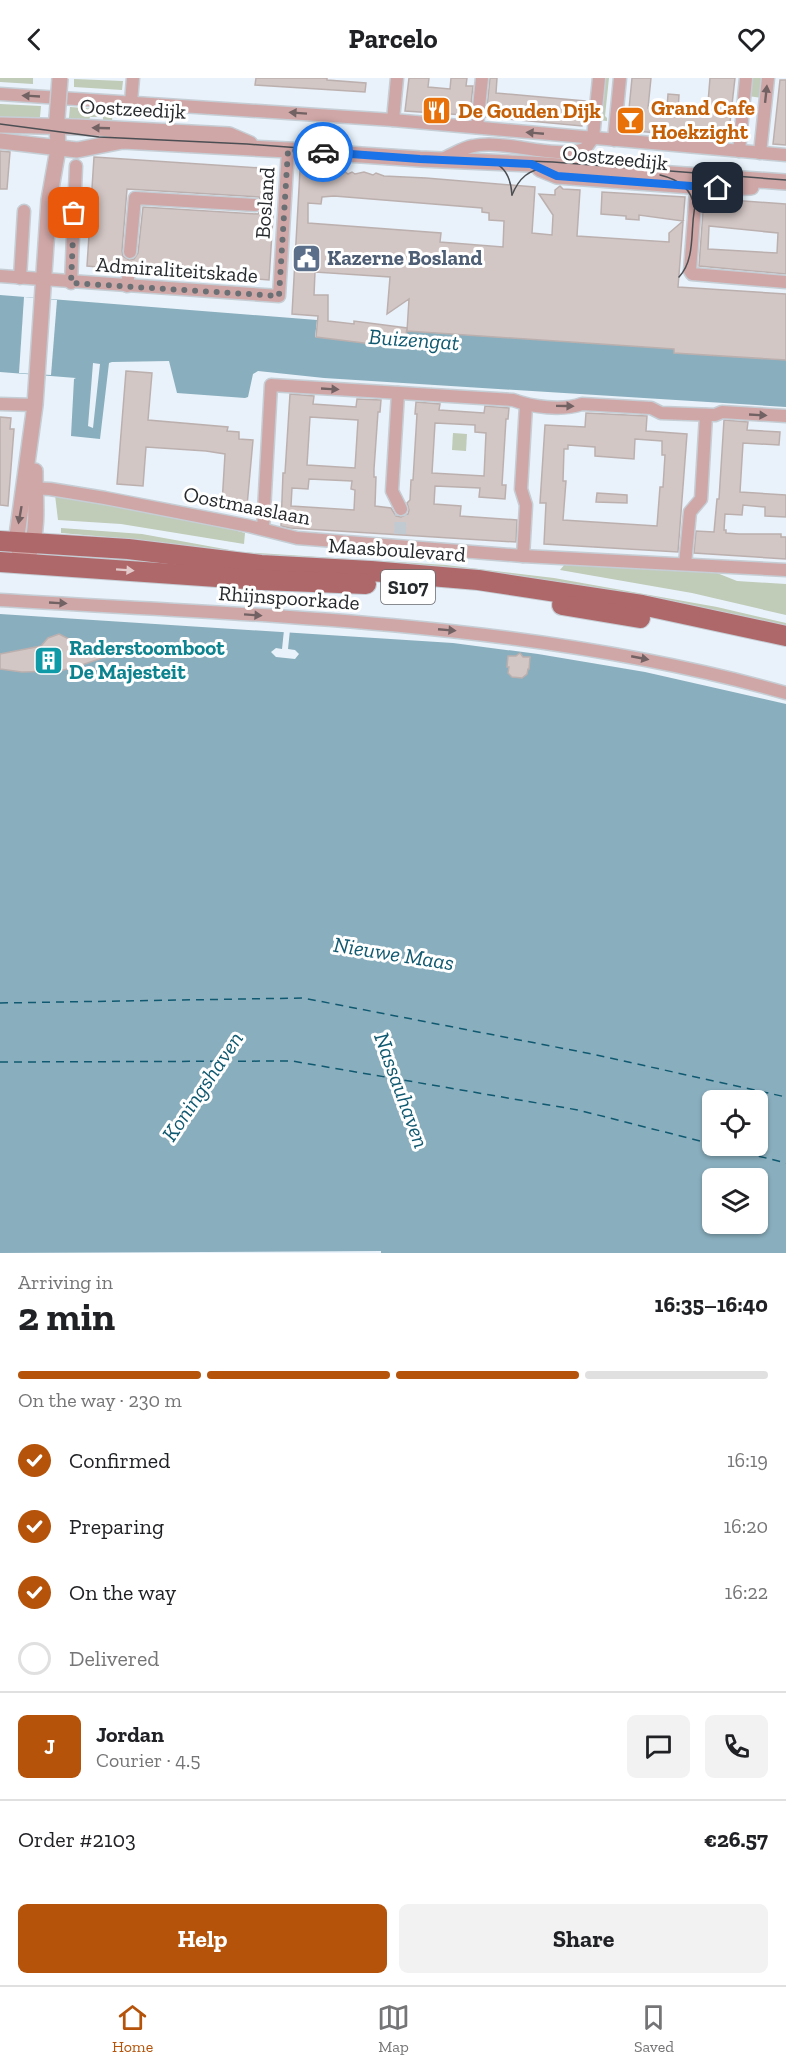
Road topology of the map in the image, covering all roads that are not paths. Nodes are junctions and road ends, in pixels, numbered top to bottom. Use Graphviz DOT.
graph roads {
  1 [pos="60,78"];
  2 [pos="133,78"];
  3 [pos="398,78"];
  4 [pos="482,78"];
  5 [pos="599,78"];
  6 [pos="620,78"];
  7 [pos="746,78"];
  8 [pos="768,78"];
  9 [pos="0,94"];
  10 [pos="131,102"];
  11 [pos="393,120"];
  12 [pos="56,122"];
  13 [pos="0,125"];
  14 [pos="477,128"];
  15 [pos="593,138"];
  16 [pos="614,140"];
  17 [pos="0,141"];
  18 [pos="52,148"];
  19 [pos="262,148"];
  20 [pos="288,150"];
  21 [pos="739,151"];
  22 [pos="759,153"];
  23 [pos="786,155"];
  24 [pos="441,160"];
  25 [pos="76,166"];
  26 [pos="697,180"];
  27 [pos="786,182"];
  28 [pos="255,205"];
  29 [pos="24,211"];
  30 [pos="130,252"];
  31 [pos="129,270"];
  32 [pos="0,276"];
  33 [pos="20,278"];
  34 [pos="44,280"];
  35 [pos="786,282"];
  36 [pos="71,283"];
  37 [pos="127,286"];
  38 [pos="279,296"];
  39 [pos="398,393"];
  40 [pos="0,404"];
  41 [pos="35,405"];
  42 [pos="526,405"];
  43 [pos="706,415"];
  44 [pos="786,416"];
  45 [pos="30,488"];
  46 [pos="401,509"];
  47 [pos="263,529"];
  48 [pos="16,542"];
  49 [pos="523,556"];
  50 [pos="0,562"];
  51 [pos="25,564"];
  52 [pos="685,564"];
  53 [pos="786,570"];
  54 [pos="0,600"];
  55 [pos="786,636"];
  56 [pos="786,649"];
  57 [pos="786,693"];
  1 -- 12 [label="street, bridge"];
  2 -- 10 [label="street"];
  3 -- 11 [label="street"];
  4 -- 14 [label="street"];
  5 -- 15 [label="street"];
  6 -- 16 [label="street"];
  7 -- 21 [label="street"];
  22 -- 8 [label="street, one-way"];
  10 -- 9 [label="street, one-way"];
  11 -- 10 [label="street, one-way"];
  11 -- 14 [label="street"];
  12 -- 13 [label="street, Oostzeedijk"];
  12 -- 18 [label="street"];
  19 -- 12 [label="street, Oostzeedijk, one-way"];
  15 -- 14 [label="street, one-way"];
  15 -- 16 [label="street"];
  15 -- 24 [label="street"];
  16 -- 21 [label="street"];
  17 -- 18 [label="street, Oostzeedijk"];
  18 -- 19 [label="street, Oostzeedijk"];
  18 -- 34 [label="street"];
  19 -- 20 [label="street, Oostzeedijk"];
  20 -- 24 [label="street, Oostzeedijk"];
  20 -- 38 [label="street, Bosland"];
  21 -- 22 [label="street"];
  22 -- 23 [label="street"];
  24 -- 26 [label="street, Oostzeedijk"];
  25 -- 36 [label="street"];
  26 -- 27 [label="street, Oostzeedijk"];
  26 -- 35 [label="street"];
  28 -- 30 [label="street"];
  29 -- 33 [label="street"];
  31 -- 37 [label="street"];
  32 -- 33 [label="street, Admiraliteitskade"];
  33 -- 34 [label="street, Admiraliteitskade"];
  34 -- 36 [label="street, Admiraliteitskade"];
  34 -- 41 [label="street"];
  36 -- 37 [label="street, Admiraliteitskade"];
  37 -- 38 [label="street, Admiraliteitskade"];
  39 -- 42 [label="street"];
  39 -- 46 [label="street"];
  47 -- 39 [label="street, one-way"];
  40 -- 41 [label="street"];
  41 -- 45 [label="street"];
  42 -- 43 [label="street, one-way"];
  42 -- 49 [label="street"];
  43 -- 44 [label="street, one-way"];
  43 -- 52 [label="street"];
  45 -- 47 [label="street, Oostmaaslaan"];
  45 -- 48 [label="street"];
  47 -- 49 [label="street, Oostmaaslaan"];
  48 -- 51 [label="street"];
  48 -- 55 [label="main road, Maasboulevard / S107"];
  49 -- 52 [label="street, Oostmaaslaan"];
  50 -- 51 [label="main road, Maasboulevard / S107"];
  51 -- 56 [label="main road, Maasboulevard / S107, one-way"];
  52 -- 53 [label="street, Oostmaaslaan"];
  54 -- 57 [label="street, Rhijnspoorkade, one-way"];
}
